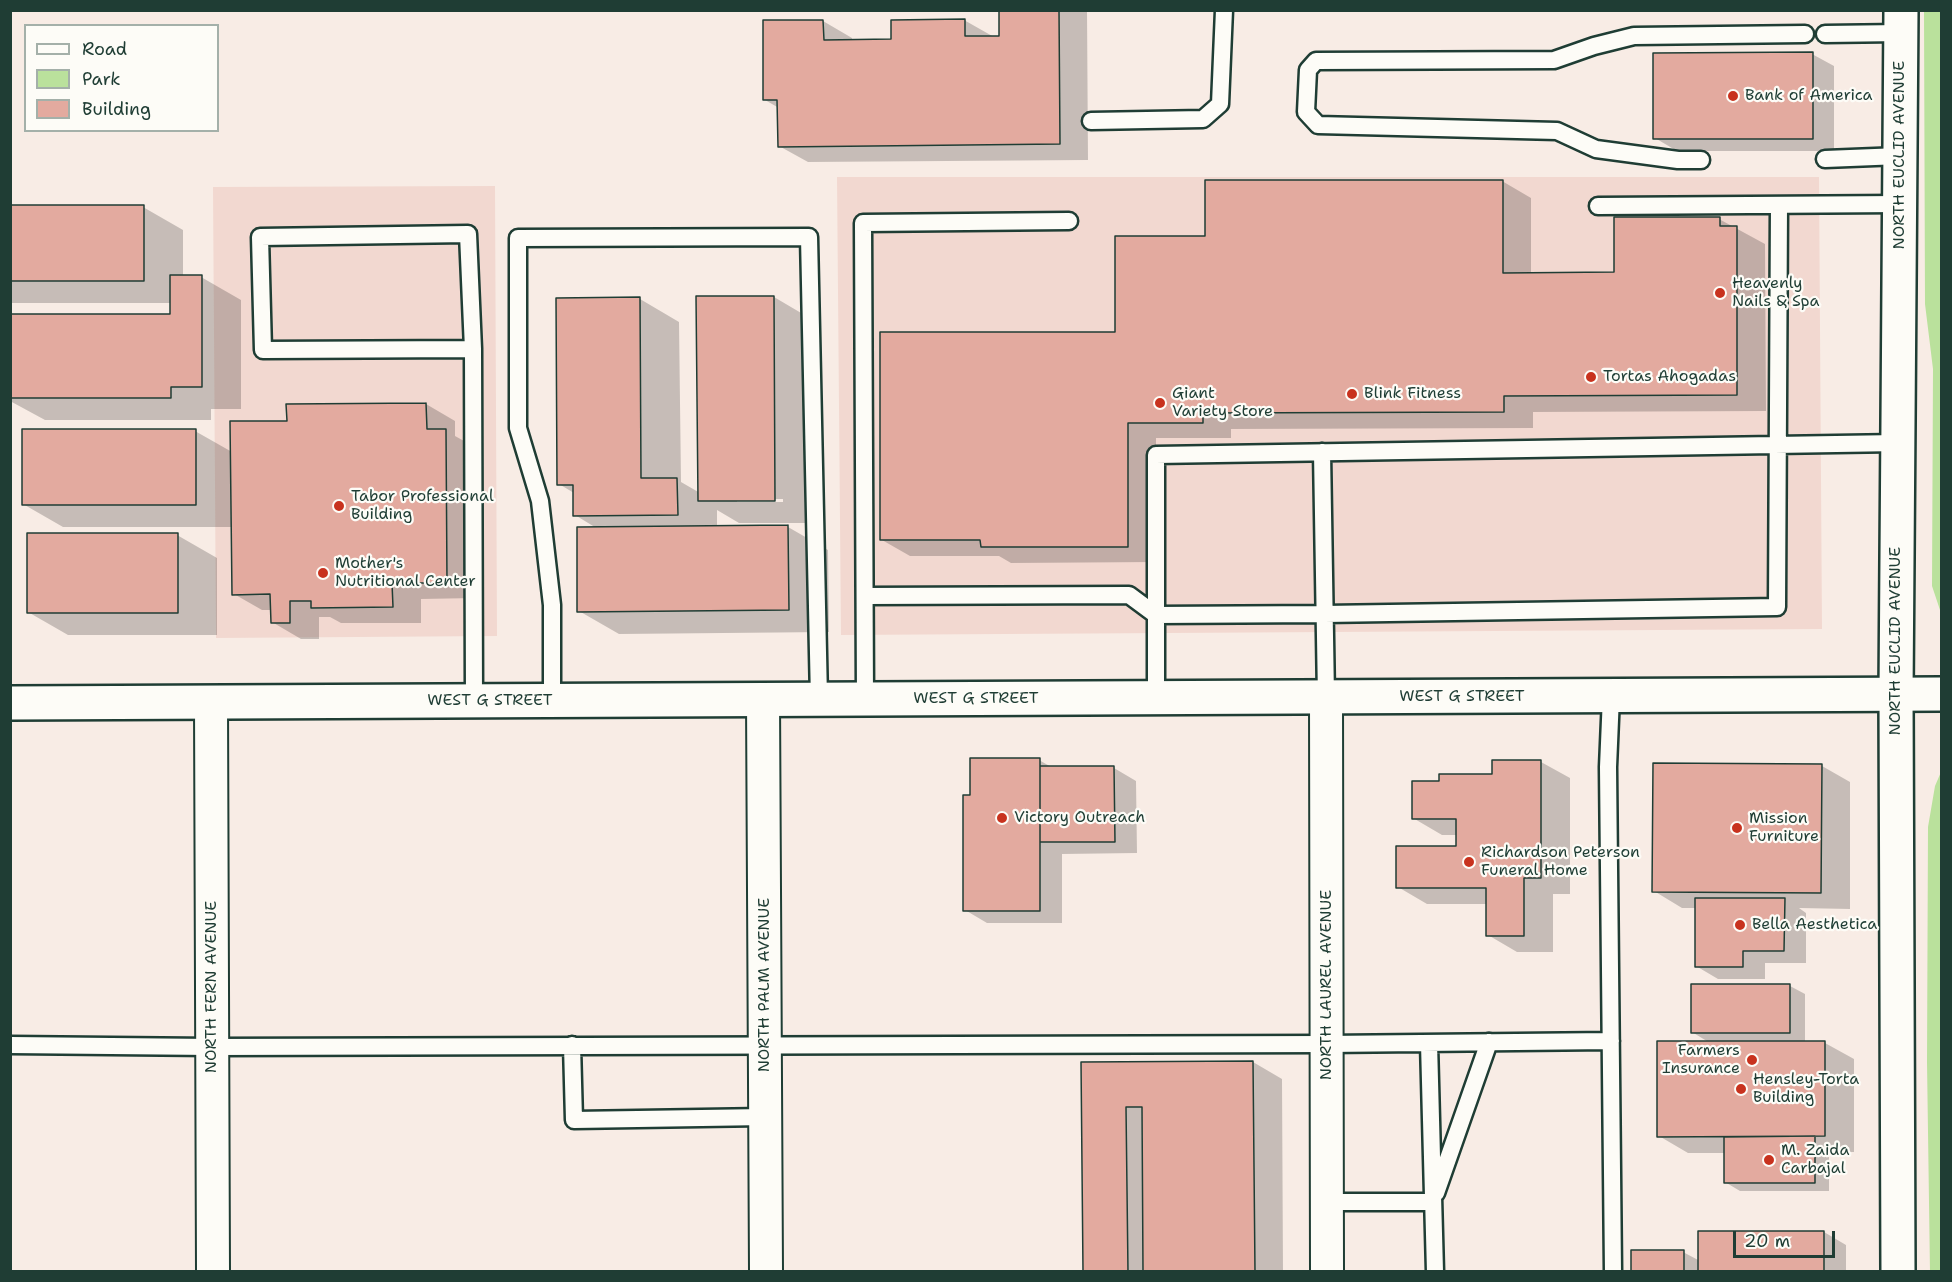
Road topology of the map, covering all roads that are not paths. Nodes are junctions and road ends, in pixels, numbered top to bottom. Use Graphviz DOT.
graph roads {
  1 [pos="1224,10"];
  2 [pos="1901,22"];
  3 [pos="1805,34"];
  4 [pos="1826,34"];
  5 [pos="1091,121"];
  6 [pos="1900,156"];
  7 [pos="1826,159"];
  8 [pos="1701,160"];
  9 [pos="1900,204"];
  10 [pos="1779,205"];
  11 [pos="1598,206"];
  12 [pos="1069,221"];
  13 [pos="473,349"];
  14 [pos="1898,443"];
  15 [pos="1778,445"];
  16 [pos="1322,452"];
  17 [pos="865,596"];
  18 [pos="1325,614"];
  19 [pos="1156,615"];
  20 [pos="1896,694"];
  21 [pos="1941,694"];
  22 [pos="1611,696"];
  23 [pos="1156,698"];
  24 [pos="1326,698"];
  25 [pos="763,699"];
  26 [pos="819,699"];
  27 [pos="865,699"];
  28 [pos="552,700"];
  29 [pos="474,701"];
  30 [pos="10,703"];
  31 [pos="211,703"];
  32 [pos="1611,1041"];
  33 [pos="1489,1042"];
  34 [pos="1429,1043"];
  35 [pos="765,1044"];
  36 [pos="1327,1044"];
  37 [pos="10,1045"];
  38 [pos="572,1045"];
  39 [pos="212,1047"];
  40 [pos="765,1117"];
  41 [pos="1327,1202"];
  42 [pos="1433,1202"];
  43 [pos="213,1272"];
  44 [pos="766,1272"];
  45 [pos="1327,1272"];
  46 [pos="1435,1272"];
  47 [pos="1613,1272"];
  48 [pos="1898,1272"];
  1 -- 5 [label="lane"];
  2 -- 4 [label="lane"];
  2 -- 6 [label="street, NORTH EUCLID AVENUE"];
  3 -- 8 [label="lane"];
  6 -- 7 [label="lane"];
  6 -- 9 [label="street, NORTH EUCLID AVENUE"];
  9 -- 10 [label="lane"];
  9 -- 14 [label="street, NORTH EUCLID AVENUE"];
  10 -- 11 [label="lane"];
  10 -- 15 [label="lane"];
  12 -- 17 [label="lane"];
  13 -- 13 [label="lane"];
  13 -- 29 [label="lane"];
  14 -- 15 [label="lane"];
  14 -- 20 [label="street, NORTH EUCLID AVENUE"];
  15 -- 16 [label="lane"];
  15 -- 18 [label="lane"];
  16 -- 18 [label="lane"];
  16 -- 19 [label="lane"];
  17 -- 19 [label="lane"];
  17 -- 27 [label="lane"];
  18 -- 19 [label="lane"];
  18 -- 24 [label="lane"];
  19 -- 23 [label="lane"];
  20 -- 21 [label="street, WEST G STREET"];
  20 -- 22 [label="street, WEST G STREET"];
  20 -- 48 [label="street, NORTH EUCLID AVENUE"];
  22 -- 24 [label="street, WEST G STREET"];
  22 -- 32 [label="lane"];
  23 -- 24 [label="street, WEST G STREET"];
  23 -- 27 [label="street, WEST G STREET"];
  24 -- 36 [label="street, NORTH LAUREL AVENUE"];
  25 -- 26 [label="street, WEST G STREET"];
  25 -- 28 [label="street, WEST G STREET"];
  25 -- 35 [label="street, NORTH PALM AVENUE"];
  26 -- 27 [label="street, WEST G STREET"];
  26 -- 28 [label="lane"];
  28 -- 29 [label="street, WEST G STREET"];
  29 -- 31 [label="street, WEST G STREET"];
  30 -- 31 [label="street, WEST G STREET"];
  31 -- 39 [label="street, NORTH FERN AVENUE"];
  32 -- 33 [label="lane"];
  32 -- 47 [label="lane"];
  33 -- 34 [label="lane"];
  33 -- 42 [label="lane"];
  34 -- 36 [label="lane"];
  34 -- 42 [label="lane"];
  35 -- 36 [label="lane"];
  35 -- 38 [label="lane"];
  35 -- 40 [label="street, NORTH PALM AVENUE"];
  36 -- 41 [label="street, NORTH LAUREL AVENUE"];
  37 -- 39 [label="lane"];
  38 -- 39 [label="lane"];
  38 -- 40 [label="lane"];
  39 -- 43 [label="street, NORTH FERN AVENUE"];
  40 -- 44 [label="street, NORTH PALM AVENUE"];
  41 -- 42 [label="lane"];
  41 -- 45 [label="street, NORTH LAUREL AVENUE"];
  42 -- 46 [label="lane"];
}
